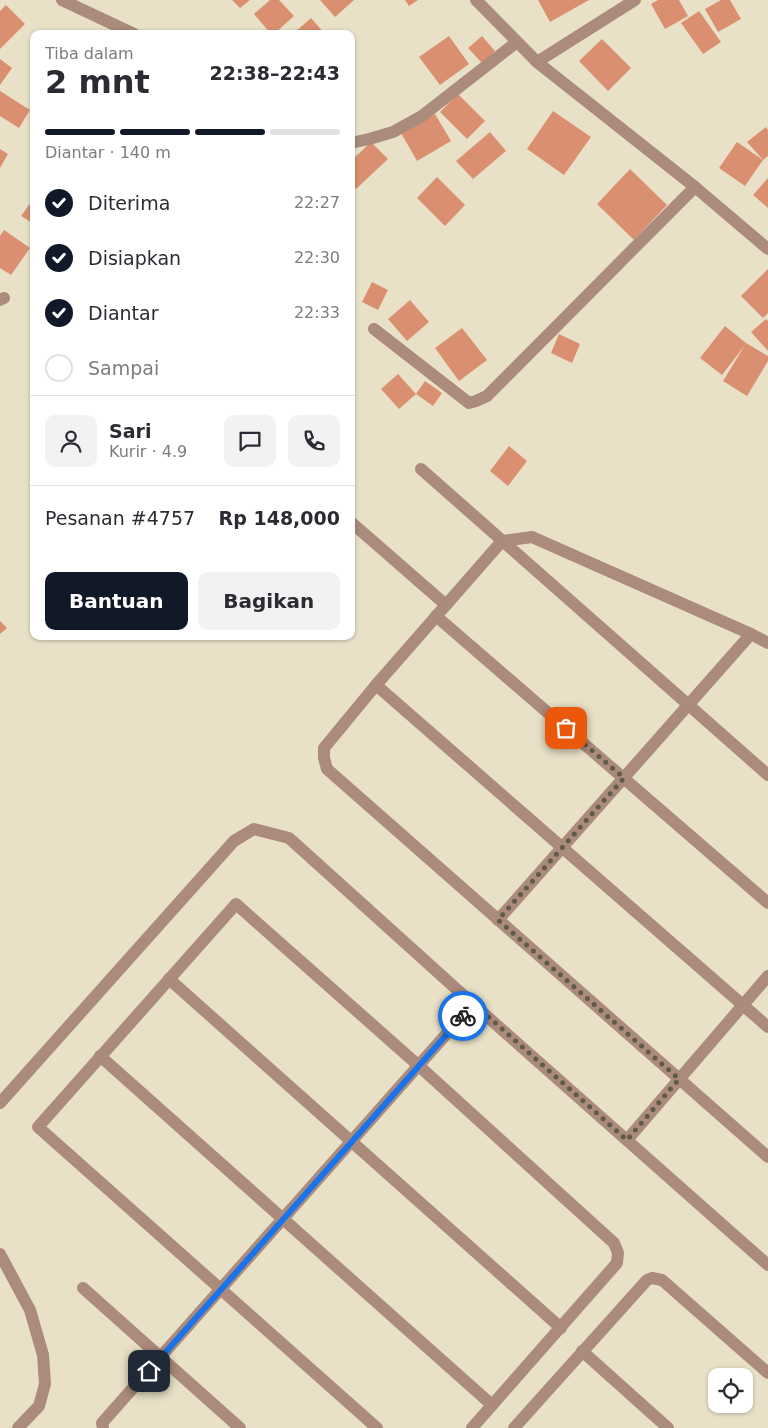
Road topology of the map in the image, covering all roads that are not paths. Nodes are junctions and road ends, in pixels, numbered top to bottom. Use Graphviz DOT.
graph roads {
  1 [pos="62,0"];
  2 [pos="476,0"];
  3 [pos="635,0"];
  4 [pos="126,30"];
  5 [pos="516,42"];
  6 [pos="537,62"];
  7 [pos="355,142"];
  8 [pos="695,187"];
  9 [pos="768,249"];
  10 [pos="374,329"];
  11 [pos="421,469"];
  12 [pos="355,526"];
  13 [pos="502,541"];
  14 [pos="446,605"];
  15 [pos="436,616"];
  16 [pos="751,634"];
  17 [pos="768,643"];
  18 [pos="376,685"];
  19 [pos="688,705"];
  20 [pos="768,775"];
  21 [pos="624,778"];
  22 [pos="562,848"];
  23 [pos="768,903"];
  24 [pos="498,920"];
  25 [pos="768,976"];
  26 [pos="168,979"];
  27 [pos="474,1004"];
  28 [pos="743,1006"];
  29 [pos="768,1028"];
  30 [pos="100,1056"];
  31 [pos="419,1066"];
  32 [pos="679,1079"];
  33 [pos="0,1103"];
  34 [pos="627,1140"];
  35 [pos="351,1142"];
  36 [pos="768,1157"];
  37 [pos="283,1219"];
  38 [pos="0,1254"];
  39 [pos="768,1265"];
  40 [pos="82,1288"];
  41 [pos="221,1290"];
  42 [pos="561,1328"];
  43 [pos="582,1351"];
  44 [pos="160,1357"];
  45 [pos="768,1373"];
  46 [pos="492,1405"];
  47 [pos="18,1428"];
  48 [pos="103,1428"];
  49 [pos="240,1428"];
  50 [pos="377,1428"];
  51 [pos="472,1428"];
  52 [pos="515,1428"];
  53 [pos="668,1428"];
  1 -- 4 [label="street"];
  2 -- 5 [label="street"];
  3 -- 6 [label="street"];
  5 -- 6 [label="street"];
  5 -- 7 [label="street"];
  6 -- 8 [label="street"];
  8 -- 9 [label="street"];
  8 -- 10 [label="street"];
  11 -- 13 [label="street"];
  12 -- 14 [label="street"];
  13 -- 14 [label="street"];
  13 -- 16 [label="street"];
  13 -- 19 [label="street"];
  14 -- 15 [label="street"];
  15 -- 18 [label="street"];
  15 -- 21 [label="street"];
  16 -- 17 [label="street"];
  16 -- 19 [label="street"];
  18 -- 22 [label="street"];
  18 -- 24 [label="street"];
  19 -- 20 [label="street"];
  19 -- 21 [label="street"];
  21 -- 22 [label="street"];
  21 -- 23 [label="street"];
  22 -- 24 [label="street"];
  22 -- 28 [label="street"];
  24 -- 32 [label="street"];
  25 -- 28 [label="street"];
  26 -- 30 [label="street"];
  26 -- 31 [label="street"];
  26 -- 35 [label="street"];
  27 -- 31 [label="street"];
  27 -- 33 [label="street"];
  27 -- 34 [label="street"];
  28 -- 29 [label="street"];
  28 -- 32 [label="street"];
  30 -- 37 [label="street"];
  30 -- 41 [label="street"];
  31 -- 35 [label="street"];
  31 -- 42 [label="street"];
  32 -- 34 [label="street"];
  32 -- 36 [label="street"];
  34 -- 39 [label="street"];
  35 -- 37 [label="street"];
  35 -- 42 [label="street"];
  37 -- 41 [label="street"];
  37 -- 46 [label="street"];
  38 -- 47 [label="street"];
  40 -- 44 [label="street"];
  41 -- 44 [label="street"];
  41 -- 50 [label="street"];
  42 -- 46 [label="street"];
  43 -- 45 [label="street"];
  43 -- 52 [label="street"];
  43 -- 53 [label="street"];
  44 -- 48 [label="street"];
  44 -- 49 [label="street"];
  46 -- 51 [label="street"];
}
